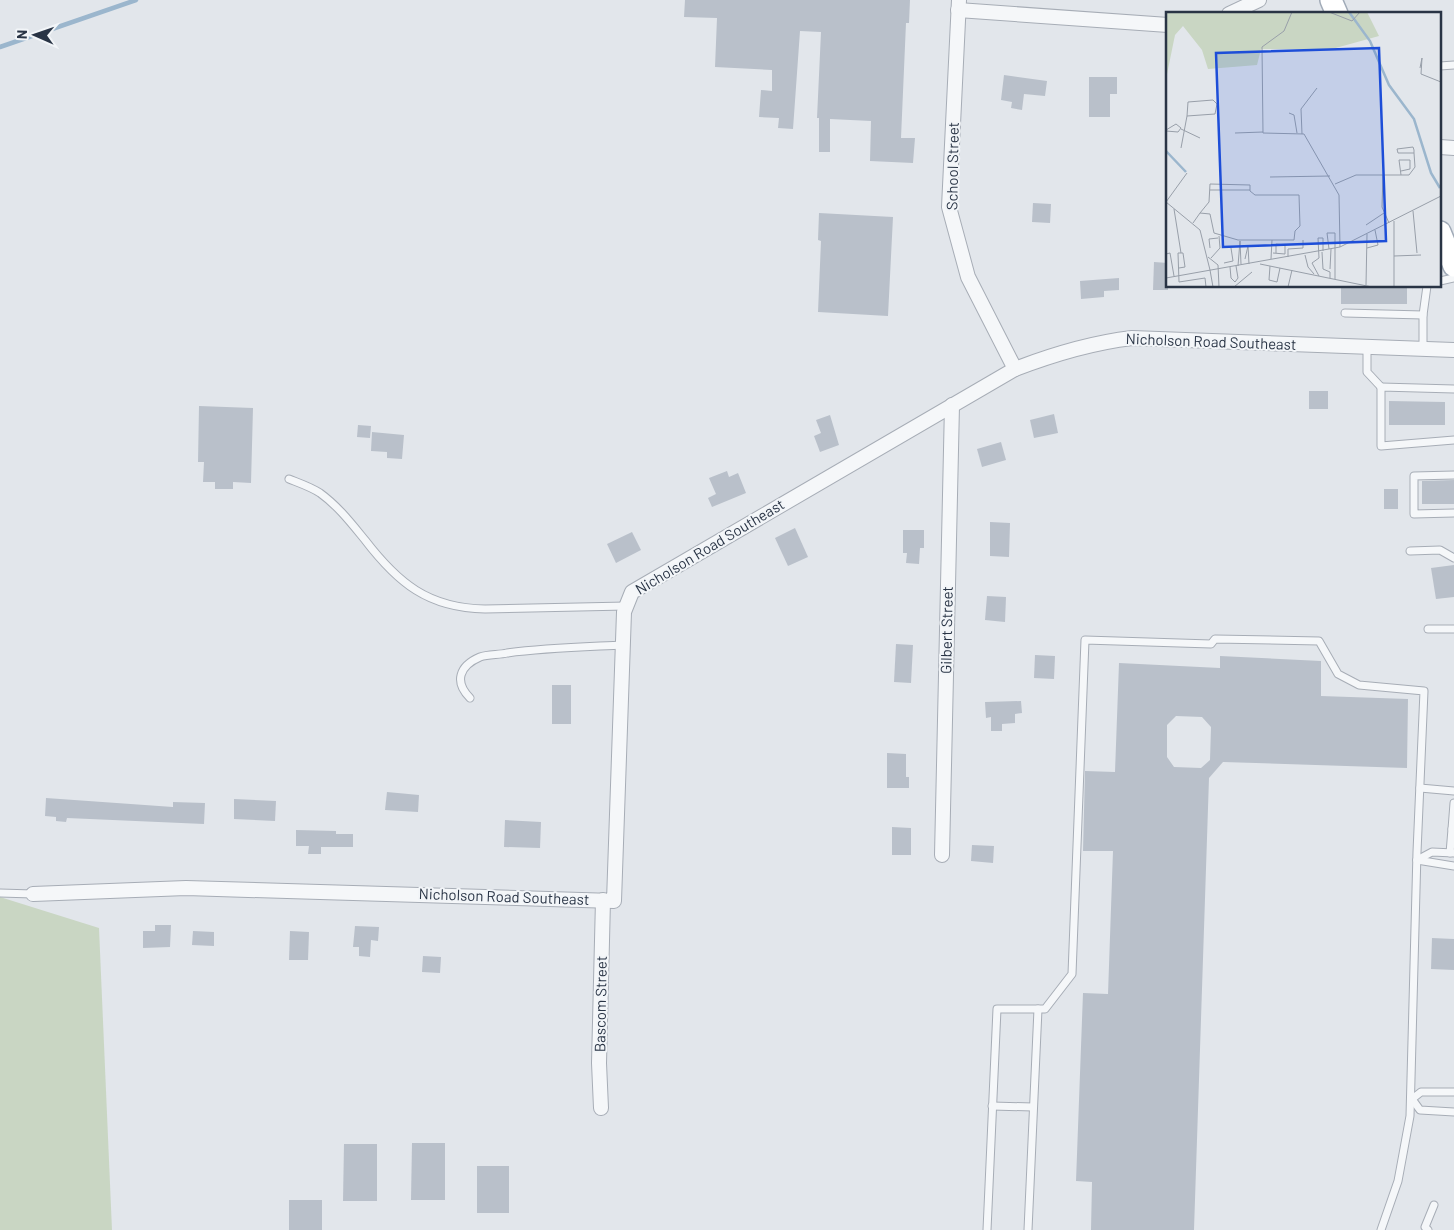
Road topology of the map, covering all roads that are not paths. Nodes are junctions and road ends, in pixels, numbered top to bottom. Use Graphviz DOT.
graph roads {
  1 [pos="1259,0"];
  2 [pos="1331,0"];
  3 [pos="959,5"];
  4 [pos="1238,12"];
  5 [pos="1336,12"];
  6 [pos="1166,25"];
  7 [pos="1442,237"];
  8 [pos="1454,266"];
  9 [pos="1427,288"];
  10 [pos="1345,312"];
  11 [pos="1423,315"];
  12 [pos="1368,347"];
  13 [pos="1423,349"];
  14 [pos="1454,350"];
  15 [pos="1015,369"];
  16 [pos="1382,387"];
  17 [pos="1454,388"];
  18 [pos="952,405"];
  19 [pos="1454,440"];
  20 [pos="1454,475"];
  21 [pos="289,479"];
  22 [pos="1454,513"];
  23 [pos="1410,551"];
  24 [pos="1454,558"];
  25 [pos="626,606"];
  26 [pos="1428,629"];
  27 [pos="1454,629"];
  28 [pos="622,645"];
  29 [pos="470,698"];
  30 [pos="1420,788"];
  31 [pos="1454,790"];
  32 [pos="1454,805"];
  33 [pos="1453,829"];
  34 [pos="1452,853"];
  35 [pos="942,855"];
  36 [pos="1417,860"];
  37 [pos="1454,866"];
  38 [pos="0,893"];
  39 [pos="33,894"];
  40 [pos="603,900"];
  41 [pos="1038,1009"];
  42 [pos="1454,1092"];
  43 [pos="1412,1099"];
  44 [pos="992,1106"];
  45 [pos="1033,1107"];
  46 [pos="601,1108"];
  47 [pos="1454,1112"];
  48 [pos="1434,1205"];
  49 [pos="987,1230"];
  50 [pos="1028,1230"];
  51 [pos="1381,1230"];
  52 [pos="1428,1230"];
  1 -- 4 [label="street"];
  2 -- 5 [label="main road"];
  3 -- 6 [label="street"];
  3 -- 15 [label="street, School Street"];
  7 -- 8 [label="main road"];
  9 -- 11 [label="lane"];
  10 -- 11 [label="lane"];
  11 -- 13 [label="lane"];
  12 -- 13 [label="street, Nicholson Road Southeast"];
  12 -- 15 [label="street, Nicholson Road Southeast"];
  12 -- 16 [label="lane"];
  13 -- 14 [label="street, Nicholson Road Southeast"];
  15 -- 18 [label="street, Nicholson Road Southeast"];
  16 -- 17 [label="lane"];
  16 -- 19 [label="lane"];
  18 -- 25 [label="street, Nicholson Road Southeast"];
  18 -- 35 [label="street, Gilbert Street"];
  20 -- 22 [label="lane"];
  21 -- 25 [label="lane"];
  23 -- 24 [label="lane"];
  25 -- 28 [label="street, Nicholson Road Southeast"];
  26 -- 27 [label="lane"];
  28 -- 29 [label="lane"];
  28 -- 40 [label="street, Nicholson Road Southeast"];
  30 -- 31 [label="lane"];
  30 -- 36 [label="lane"];
  30 -- 41 [label="lane"];
  32 -- 33 [label="lane"];
  33 -- 34 [label="lane"];
  34 -- 36 [label="lane"];
  36 -- 37 [label="lane"];
  36 -- 43 [label="lane"];
  38 -- 39 [label="lane"];
  39 -- 40 [label="street, Nicholson Road Southeast"];
  40 -- 46 [label="street, Bascom Street"];
  41 -- 44 [label="lane"];
  41 -- 45 [label="lane"];
  42 -- 43 [label="lane"];
  43 -- 47 [label="lane"];
  43 -- 51 [label="lane"];
  44 -- 45 [label="lane"];
  44 -- 49 [label="lane"];
  45 -- 50 [label="lane"];
  48 -- 52 [label="lane"];
}
